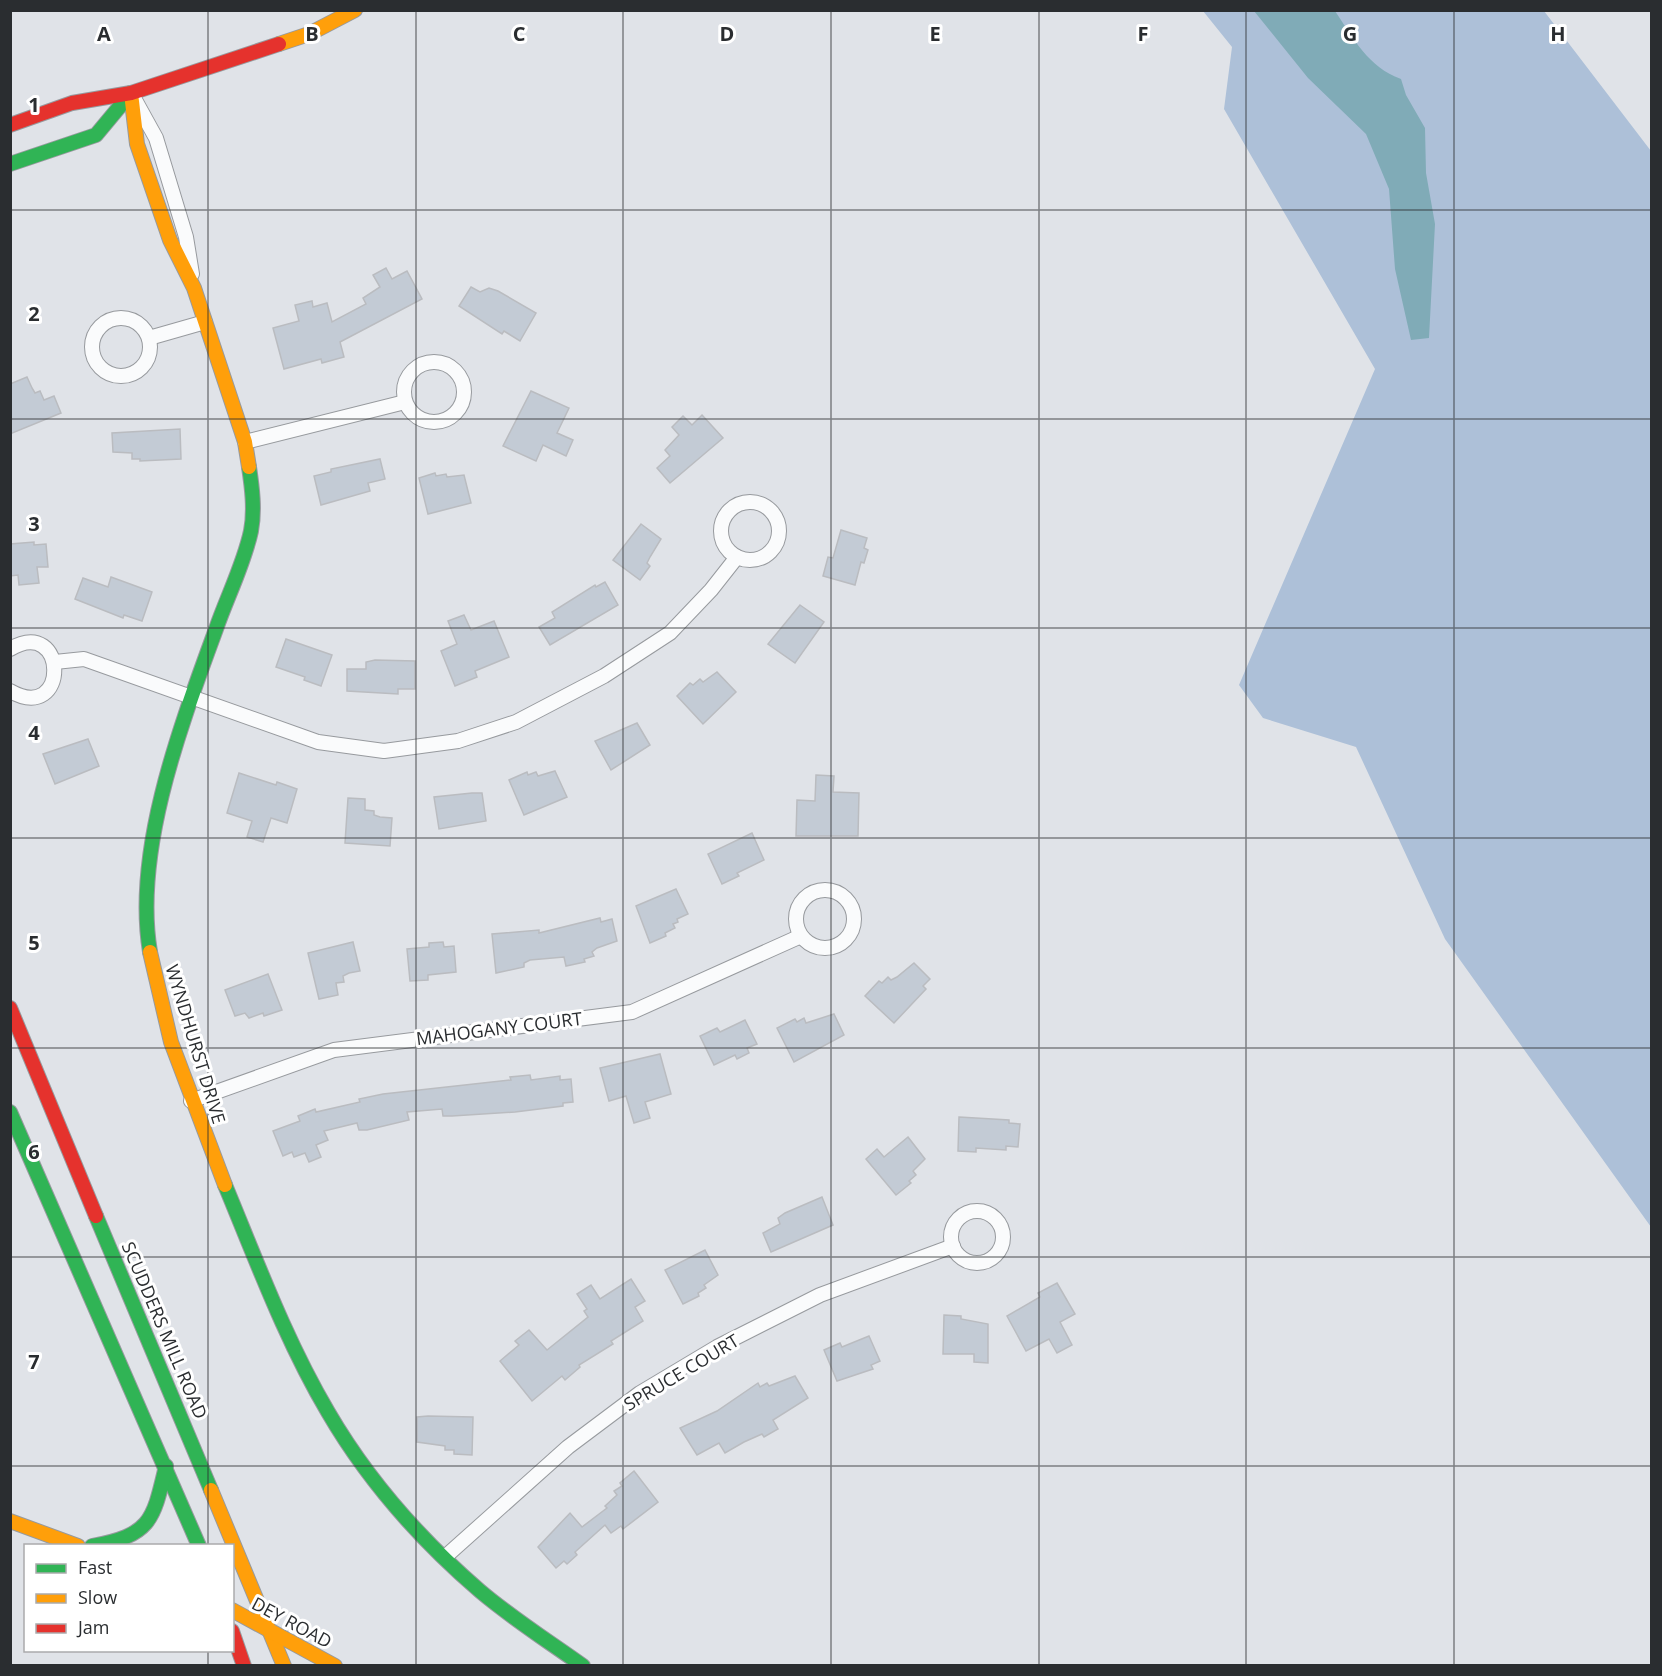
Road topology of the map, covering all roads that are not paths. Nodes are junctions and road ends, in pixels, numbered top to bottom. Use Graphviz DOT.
graph roads {
  1 [pos="355,10"];
  2 [pos="130,93"];
  3 [pos="10,125"];
  4 [pos="10,164"];
  5 [pos="194,288"];
  6 [pos="205,322"];
  7 [pos="149,338"];
  8 [pos="405,402"];
  9 [pos="245,442"];
  10 [pos="737,557"];
  11 [pos="10,649"];
  12 [pos="55,662"];
  13 [pos="10,691"];
  14 [pos="192,700"];
  15 [pos="801,936"];
  16 [pos="10,1008"];
  17 [pos="191,1101"];
  18 [pos="10,1112"];
  19 [pos="953,1246"];
  20 [pos="166,1466"];
  21 [pos="10,1521"];
  22 [pos="75,1544"];
  23 [pos="97,1544"];
  24 [pos="199,1544"];
  25 [pos="445,1557"];
  26 [pos="234,1611"];
  27 [pos="271,1630"];
  28 [pos="234,1637"];
  29 [pos="244,1665"];
  30 [pos="284,1665"];
  31 [pos="335,1665"];
  32 [pos="583,1665"];
  1 -- 2 [label="street"];
  2 -- 3 [label="street"];
  2 -- 4 [label="street"];
  2 -- 5 [label="street, WYNDHURST DRIVE"];
  2 -- 5 [label="street, WYNDHURST DRIVE"];
  5 -- 6 [label="street, WYNDHURST DRIVE"];
  6 -- 7 [label="street"];
  6 -- 9 [label="street, WYNDHURST DRIVE"];
  7 -- 7 [label="street"];
  8 -- 8 [label="street"];
  8 -- 9 [label="street"];
  9 -- 14 [label="street, WYNDHURST DRIVE"];
  10 -- 10 [label="street"];
  10 -- 14 [label="street"];
  11 -- 12 [label="street"];
  12 -- 13 [label="street"];
  12 -- 14 [label="street"];
  14 -- 17 [label="street, WYNDHURST DRIVE"];
  15 -- 15 [label="street"];
  15 -- 17 [label="street, MAHOGANY COURT"];
  16 -- 27 [label="street, SCUDDERS MILL ROAD"];
  17 -- 25 [label="street, WYNDHURST DRIVE"];
  18 -- 20 [label="street"];
  19 -- 25 [label="street, SPRUCE COURT"];
  20 -- 23 [label="street"];
  20 -- 24 [label="street"];
  21 -- 22 [label="street"];
  25 -- 32 [label="street, WYNDHURST DRIVE"];
  26 -- 27 [label="street, DEY ROAD"];
  27 -- 30 [label="street, SCUDDERS MILL ROAD"];
  27 -- 31 [label="street, DEY ROAD"];
  28 -- 29 [label="street"];
}
